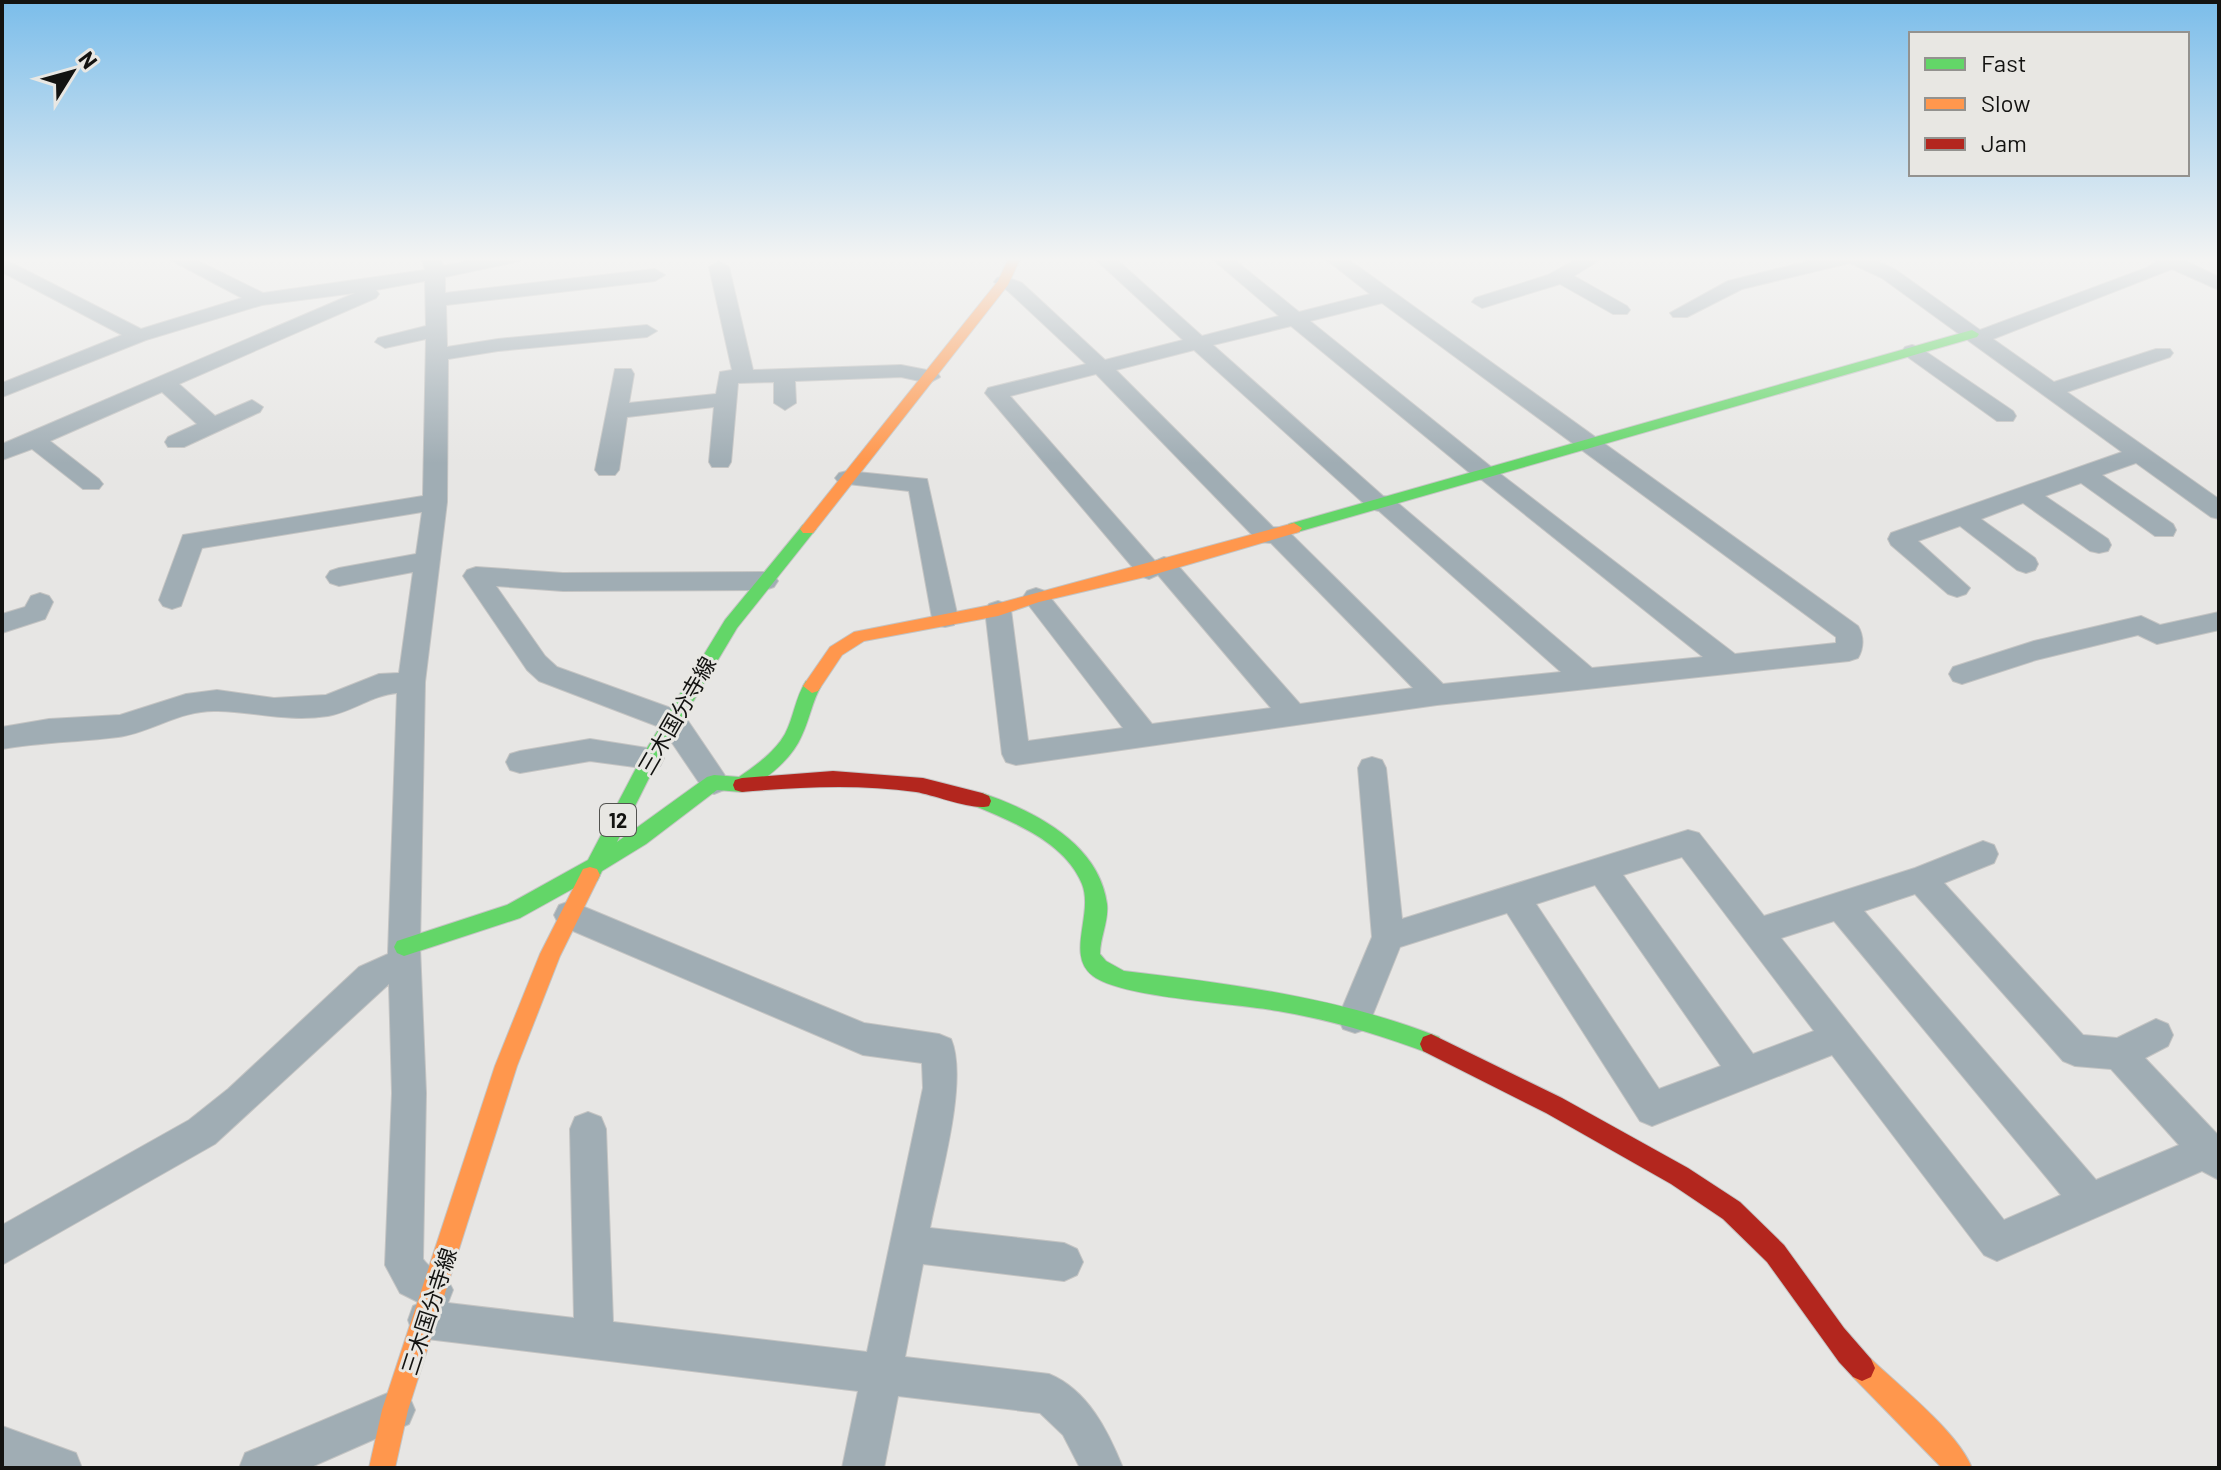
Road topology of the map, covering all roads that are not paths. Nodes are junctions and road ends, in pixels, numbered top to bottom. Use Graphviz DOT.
graph roads {
  1 [pos="119,326"];
  2 [pos="173,326"];
  3 [pos="296,326"];
  4 [pos="436,326"];
  5 [pos="732,326"];
  6 [pos="970,326"];
  7 [pos="1056,326"];
  8 [pos="1179,326"];
  9 [pos="1268,326"];
  10 [pos="1303,326"];
  11 [pos="1427,326"];
  12 [pos="1961,326"];
  13 [pos="2004,326"];
  14 [pos="647,331"];
  15 [pos="139,336"];
  16 [pos="1975,336"];
  17 [pos="385,342"];
  18 [pos="437,343"];
  19 [pos="1198,343"];
  20 [pos="1912,351"];
  21 [pos="2163,353"];
  22 [pos="1101,367"];
  23 [pos="2,370"];
  24 [pos="623,374"];
  25 [pos="784,375"];
  26 [pos="744,376"];
  27 [pos="929,377"];
  28 [pos="25,383"];
  29 [pos="165,383"];
  30 [pos="2051,390"];
  31 [pos="2,391"];
  32 [pos="726,399"];
  33 [pos="785,403"];
  34 [pos="252,407"];
  35 [pos="617,411"];
  36 [pos="2005,416"];
  37 [pos="212,425"];
  38 [pos="34,439"];
  39 [pos="176,442"];
  40 [pos="1588,443"];
  41 [pos="2,453"];
  42 [pos="2138,454"];
  43 [pos="720,462"];
  44 [pos="607,470"];
  45 [pos="1486,473"];
  46 [pos="2083,473"];
  47 [pos="847,478"];
  48 [pos="91,484"];
  49 [pos="2026,494"];
  50 [pos="435,502"];
  51 [pos="1381,504"];
  52 [pos="2219,511"];
  53 [pos="1963,517"];
  54 [pos="2164,530"];
  55 [pos="1272,535"];
  56 [pos="2099,545"];
  57 [pos="426,561"];
  58 [pos="2026,564"];
  59 [pos="1157,568"];
  60 [pos="338,577"];
  61 [pos="765,581"];
  62 [pos="1957,588"];
  63 [pos="1036,597"];
  64 [pos="172,600"];
  65 [pos="40,602"];
  66 [pos="998,610"];
  67 [pos="945,618"];
  68 [pos="2219,621"];
  69 [pos="9,630"];
  70 [pos="1730,664"];
  71 [pos="1962,674"];
  72 [pos="1588,680"];
  73 [pos="411,682"];
  74 [pos="1437,695"];
  75 [pos="1294,716"];
  76 [pos="672,720"];
  77 [pos="1145,736"];
  78 [pos="2,738"];
  79 [pos="650,758"];
  80 [pos="520,762"];
  81 [pos="1372,768"];
  82 [pos="728,784"];
  83 [pos="1983,854"];
  84 [pos="597,862"];
  85 [pos="1601,869"];
  86 [pos="1921,879"];
  87 [pos="1514,897"];
  88 [pos="1840,905"];
  89 [pos="570,915"];
  90 [pos="1758,932"];
  91 [pos="1388,937"];
  92 [pos="404,955"];
  93 [pos="1355,1018"];
  94 [pos="2156,1035"];
  95 [pos="1839,1037"];
  96 [pos="2119,1054"];
  97 [pos="1746,1073"];
  98 [pos="1652,1109"];
  99 [pos="588,1129"];
  100 [pos="1629,1149"];
  101 [pos="2213,1156"];
  102 [pos="2090,1201"];
  103 [pos="909,1244"];
  104 [pos="2,1246"];
  105 [pos="1064,1262"];
  106 [pos="430,1305"];
  107 [pos="594,1339"];
  108 [pos="882,1374"];
  109 [pos="395,1410"];
  110 [pos="2,1447"];
  111 [pos="61,1468"];
  112 [pos="260,1468"];
  113 [pos="382,1468"];
  114 [pos="863,1468"];
  115 [pos="1102,1468"];
  116 [pos="1959,1468"];
  1 -- 15 [label="street"];
  2 -- 15 [label="street"];
  3 -- 29 [label="street"];
  4 -- 18 [label="street"];
  5 -- 26 [label="street"];
  6 -- 27 [label="street, 三木国分寺線 / 12"];
  7 -- 22 [label="street"];
  8 -- 19 [label="street"];
  9 -- 19 [label="street"];
  10 -- 45 [label="street"];
  11 -- 40 [label="street"];
  12 -- 16 [label="street"];
  13 -- 16 [label="street"];
  14 -- 18 [label="street"];
  15 -- 28 [label="street"];
  16 -- 20 [label="street"];
  16 -- 30 [label="street"];
  17 -- 18 [label="street"];
  18 -- 50 [label="street"];
  19 -- 22 [label="street"];
  19 -- 51 [label="street"];
  20 -- 36 [label="street"];
  20 -- 40 [label="street"];
  21 -- 30 [label="street"];
  22 -- 55 [label="street"];
  22 -- 59 [label="street"];
  23 -- 28 [label="street"];
  24 -- 35 [label="street"];
  25 -- 26 [label="street"];
  25 -- 27 [label="street"];
  25 -- 33 [label="street"];
  26 -- 32 [label="street"];
  27 -- 47 [label="street, 三木国分寺線 / 12"];
  28 -- 31 [label="street"];
  29 -- 37 [label="street"];
  29 -- 38 [label="street"];
  30 -- 42 [label="street"];
  32 -- 35 [label="street"];
  32 -- 43 [label="street"];
  34 -- 37 [label="street"];
  35 -- 44 [label="street"];
  37 -- 39 [label="street"];
  38 -- 41 [label="street"];
  38 -- 48 [label="street"];
  40 -- 45 [label="street"];
  40 -- 70 [label="street"];
  42 -- 46 [label="street"];
  42 -- 52 [label="street"];
  45 -- 51 [label="street"];
  45 -- 70 [label="street"];
  46 -- 49 [label="street"];
  46 -- 54 [label="street"];
  47 -- 61 [label="street, 三木国分寺線 / 12"];
  47 -- 67 [label="street"];
  49 -- 53 [label="street"];
  49 -- 56 [label="street"];
  50 -- 57 [label="street"];
  50 -- 64 [label="street"];
  51 -- 55 [label="street"];
  51 -- 72 [label="street"];
  53 -- 58 [label="street"];
  53 -- 62 [label="street"];
  55 -- 59 [label="street"];
  55 -- 74 [label="street"];
  57 -- 60 [label="street"];
  57 -- 73 [label="street"];
  59 -- 63 [label="street"];
  59 -- 75 [label="street"];
  61 -- 76 [label="street, 三木国分寺線 / 12"];
  61 -- 76 [label="street"];
  63 -- 66 [label="street"];
  63 -- 77 [label="street"];
  65 -- 69 [label="street"];
  66 -- 67 [label="street"];
  66 -- 77 [label="street"];
  67 -- 82 [label="street"];
  68 -- 71 [label="street"];
  70 -- 72 [label="street"];
  72 -- 74 [label="street"];
  73 -- 78 [label="street"];
  73 -- 92 [label="street"];
  74 -- 75 [label="street"];
  75 -- 77 [label="street"];
  76 -- 79 [label="street, 三木国分寺線 / 12"];
  76 -- 82 [label="street"];
  79 -- 80 [label="street"];
  79 -- 84 [label="street, 三木国分寺線 / 12"];
  81 -- 91 [label="street"];
  82 -- 84 [label="street"];
  82 -- 93 [label="street"];
  83 -- 86 [label="street"];
  84 -- 89 [label="street, 三木国分寺線 / 12"];
  84 -- 92 [label="street"];
  85 -- 87 [label="street"];
  85 -- 90 [label="street"];
  85 -- 97 [label="street"];
  86 -- 88 [label="street"];
  86 -- 96 [label="street"];
  87 -- 91 [label="street"];
  87 -- 98 [label="street"];
  88 -- 90 [label="street"];
  88 -- 102 [label="street"];
  89 -- 103 [label="street"];
  89 -- 106 [label="street, 三木国分寺線 / 12"];
  90 -- 95 [label="street"];
  91 -- 93 [label="street"];
  92 -- 104 [label="street"];
  92 -- 106 [label="street"];
  93 -- 100 [label="street"];
  94 -- 96 [label="street"];
  95 -- 97 [label="street"];
  95 -- 102 [label="street"];
  96 -- 101 [label="street"];
  97 -- 98 [label="street"];
  98 -- 100 [label="street"];
  99 -- 107 [label="street"];
  100 -- 116 [label="street"];
  101 -- 102 [label="street"];
  103 -- 105 [label="street"];
  103 -- 108 [label="street"];
  106 -- 107 [label="street"];
  106 -- 109 [label="street, 三木国分寺線 / 12"];
  107 -- 108 [label="street"];
  108 -- 114 [label="street"];
  108 -- 115 [label="street"];
  109 -- 112 [label="street"];
  109 -- 113 [label="street, 三木国分寺線 / 12"];
  110 -- 111 [label="street"];
}
